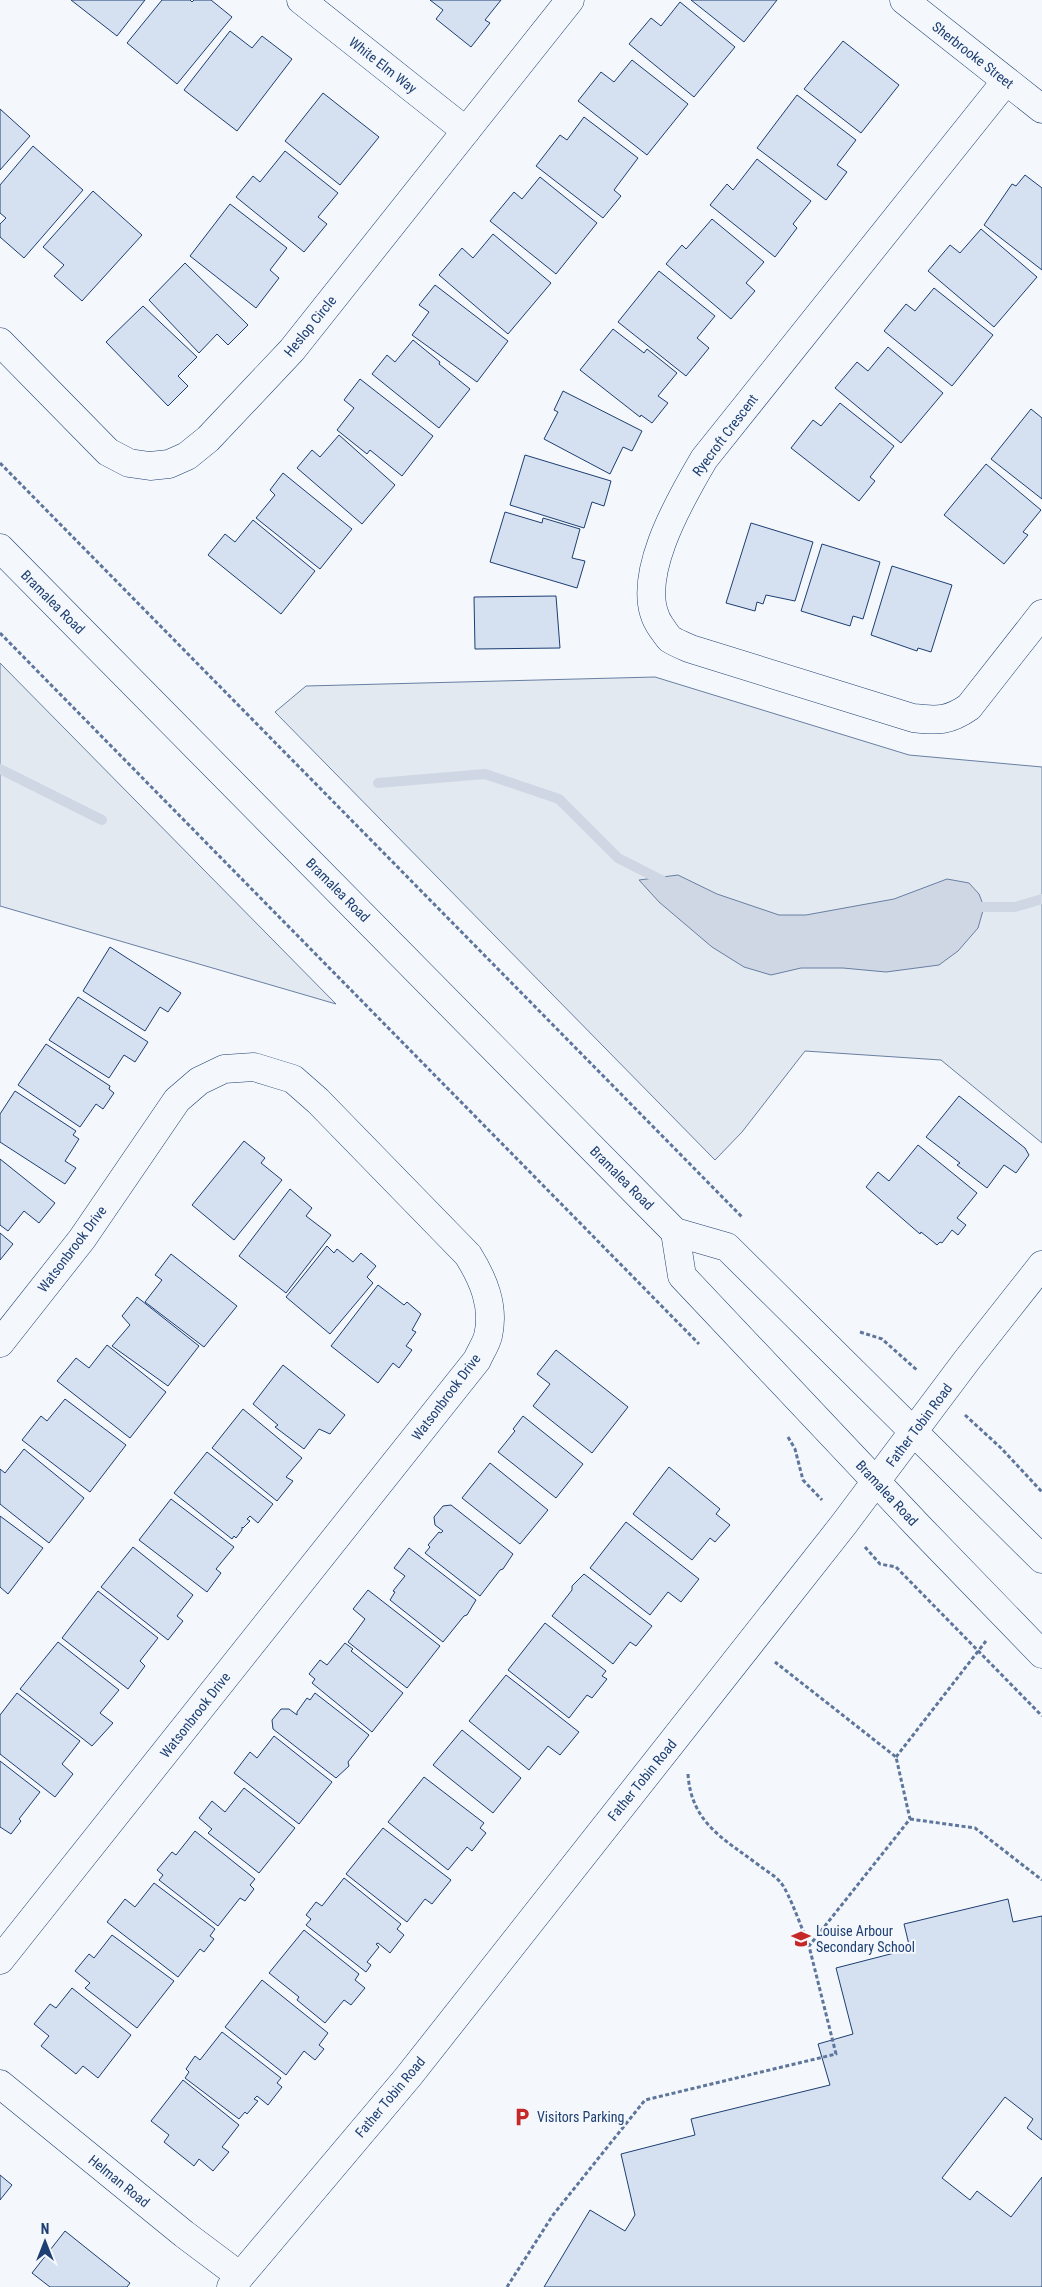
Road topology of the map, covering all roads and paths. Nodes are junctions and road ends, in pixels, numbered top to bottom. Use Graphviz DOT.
graph roads {
  1 [pos="301,0"];
  2 [pos="570,0"];
  3 [pos="904,0"];
  4 [pos="1006,81"];
  5 [pos="1042,109"];
  6 [pos="466,131"];
  7 [pos="0,342"];
  8 [pos="0,463"];
  9 [pos="0,548"];
  10 [pos="1042,614"];
  11 [pos="0,633"];
  12 [pos="749,1223"];
  13 [pos="675,1232"];
  14 [pos="1042,1265"];
  15 [pos="854,1327"];
  16 [pos="882,1339"];
  17 [pos="0,1343"];
  18 [pos="702,1348"];
  19 [pos="785,1432"];
  20 [pos="913,1432"];
  21 [pos="987,1435"];
  22 [pos="803,1480"];
  23 [pos="876,1481"];
  24 [pos="1042,1492"];
  25 [pos="1042,1559"];
  26 [pos="880,1564"];
  27 [pos="1008,1620"];
  28 [pos="977,1650"];
  29 [pos="1042,1654"];
  30 [pos="774,1661"];
  31 [pos="1042,1716"];
  32 [pos="896,1757"];
  33 [pos="687,1770"];
  34 [pos="910,1819"];
  35 [pos="1042,1880"];
  36 [pos="809,1946"];
  37 [pos="0,1960"];
  38 [pos="0,2084"];
  39 [pos="236,2282"];
  40 [pos="507,2287"];
  1 -- 6 [label="street, White Elm Way"];
  2 -- 6 [label="street, Heslop Circle"];
  3 -- 4 [label="street, Sherbrooke Street"];
  4 -- 5 [label="street, Sherbrooke Street"];
  4 -- 10 [label="street, Ryecroft Crescent"];
  6 -- 7 [label="street, Heslop Circle"];
  8 -- 12 [label="path"];
  9 -- 13 [label="street, Bramalea Road"];
  11 -- 18 [label="path"];
  13 -- 20 [label="street, Bramalea Road"];
  13 -- 23 [label="street, Bramalea Road"];
  14 -- 20 [label="street, Father Tobin Road"];
  15 -- 16 [label="path"];
  17 -- 37 [label="street, Watsonbrook Drive"];
  19 -- 22 [label="path"];
  20 -- 23 [label="street, Father Tobin Road"];
  20 -- 25 [label="street, Bramalea Road"];
  21 -- 24 [label="path"];
  23 -- 27 [label="street, Bramalea Road"];
  23 -- 39 [label="street, Father Tobin Road"];
  26 -- 28 [label="path"];
  27 -- 28 [label="path"];
  27 -- 29 [label="street, Bramalea Road"];
  28 -- 31 [label="path"];
  28 -- 32 [label="path"];
  30 -- 32 [label="path"];
  32 -- 34 [label="path"];
  33 -- 36 [label="path"];
  34 -- 35 [label="path"];
  34 -- 36 [label="path"];
  36 -- 40 [label="path"];
  38 -- 39 [label="street, Helman Road"];
}
